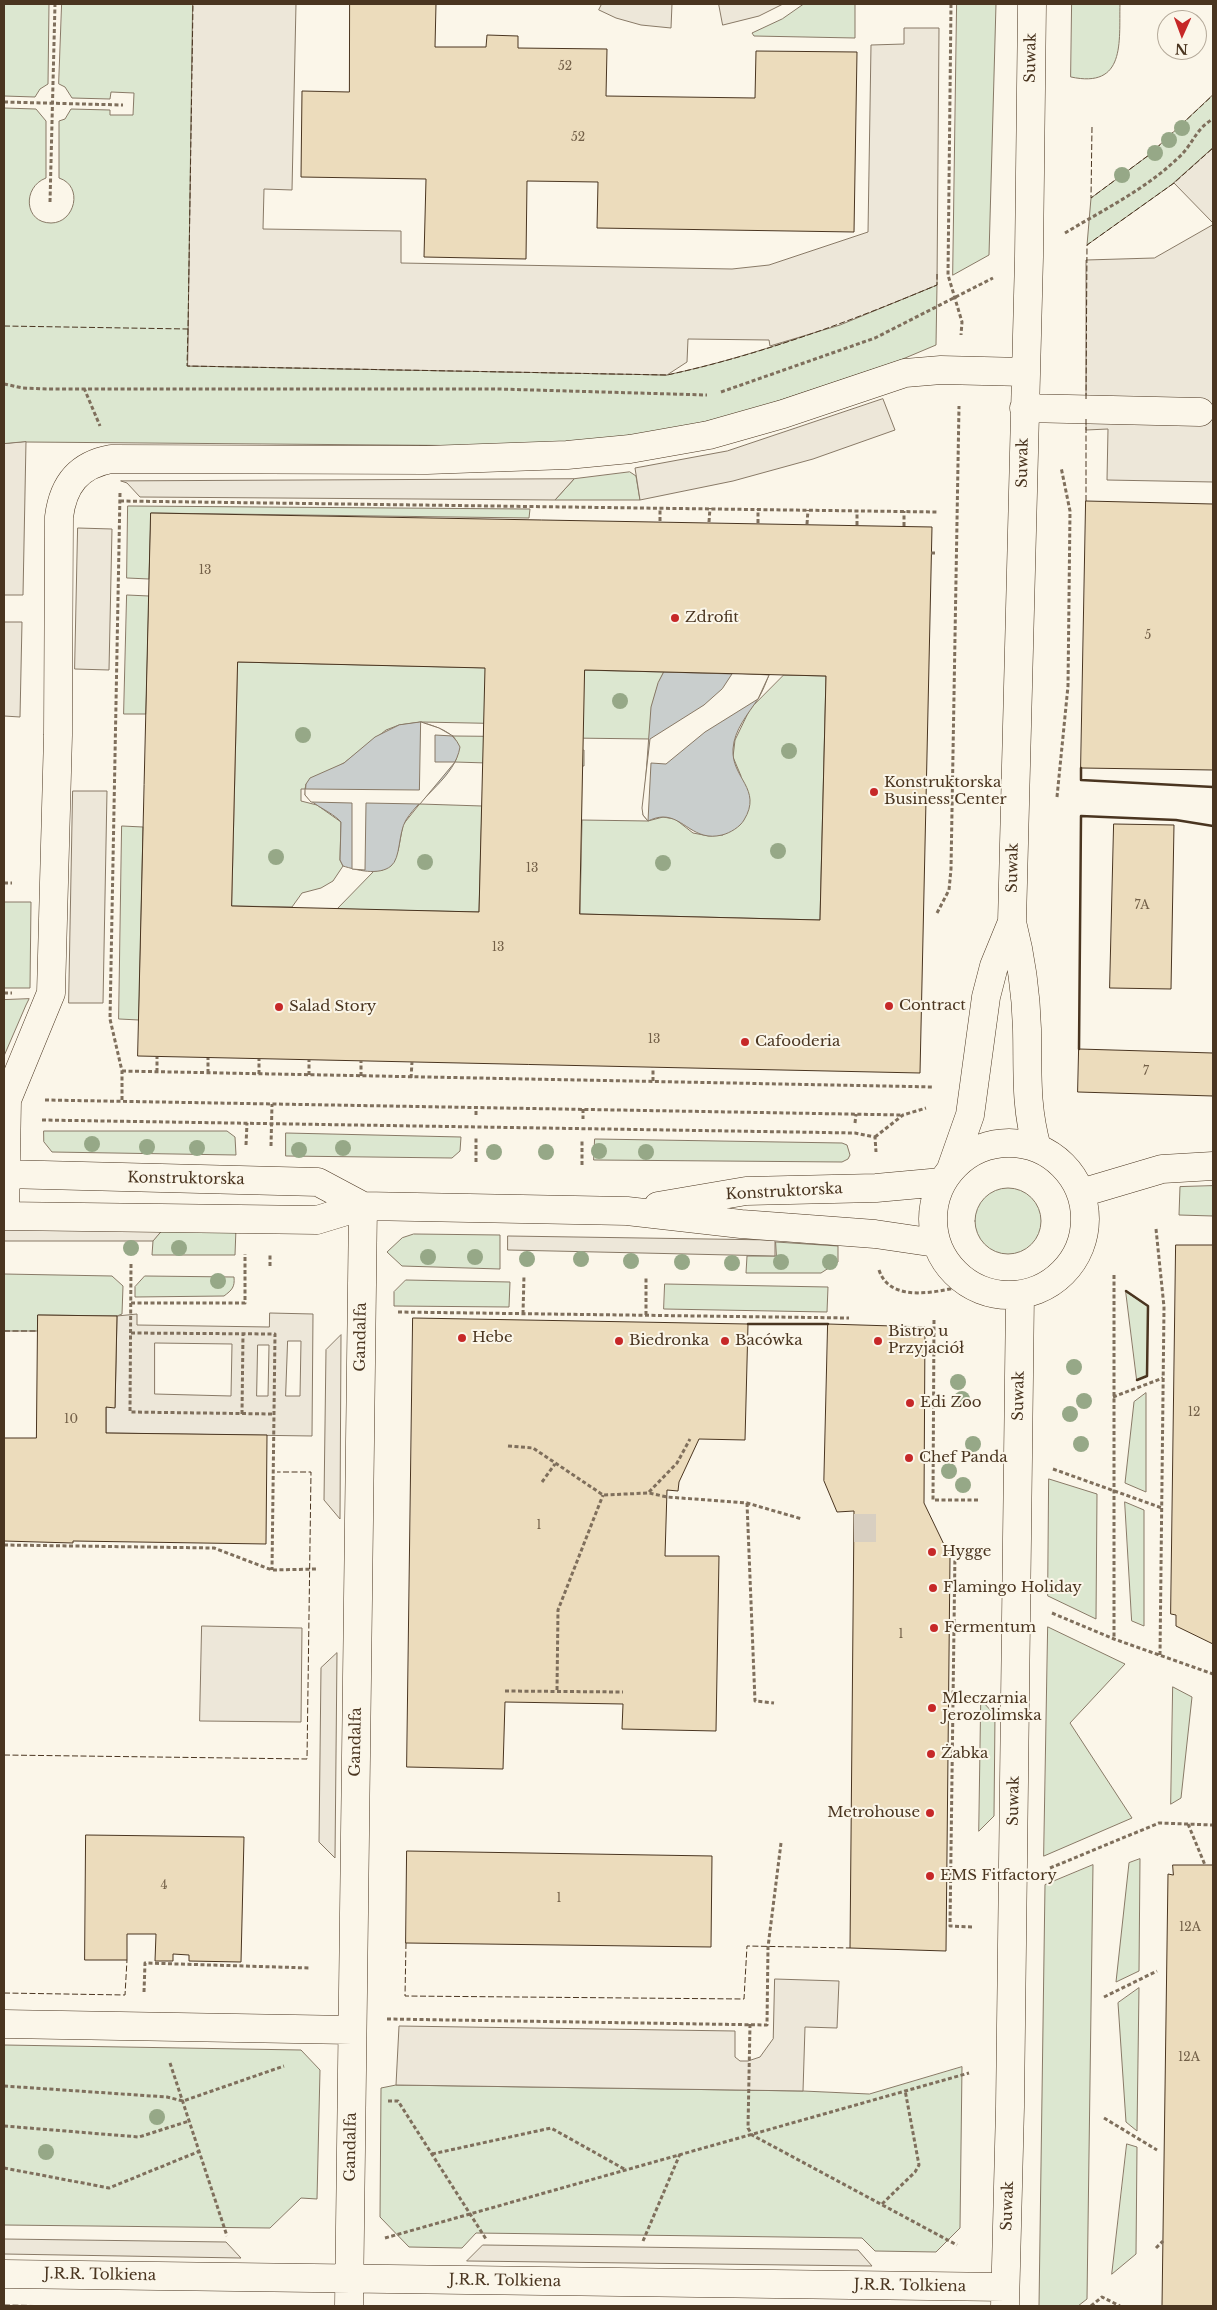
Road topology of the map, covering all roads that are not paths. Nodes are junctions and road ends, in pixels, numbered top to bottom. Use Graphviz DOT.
graph roads {
  1 [pos="1032,4"];
  2 [pos="1025,372"];
  3 [pos="1024,408"];
  4 [pos="1200,412"];
  5 [pos="1012,922"];
  6 [pos="1037,1148"];
  7 [pos="1213,1166"];
  8 [pos="5,1174"];
  9 [pos="946,1175"];
  10 [pos="1081,1193"];
  11 [pos="362,1206"];
  12 [pos="627,1212"];
  13 [pos="4,1216"];
  14 [pos="936,1243"];
  15 [pos="1020,1295"];
  16 [pos="4,2024"];
  17 [pos="352,2030"];
  18 [pos="4,2274"];
  19 [pos="350,2278"];
  20 [pos="788,2295"];
  21 [pos="1005,2297"];
  22 [pos="349,2306"];
  1 -- 2 [label="street, Suwak"];
  2 -- 3 [label="street, Suwak"];
  2 -- 8 [label="street"];
  3 -- 4 [label="street"];
  3 -- 5 [label="street, Suwak"];
  5 -- 6 [label="street, Suwak"];
  5 -- 9 [label="street, Suwak"];
  6 -- 9 [label="street"];
  6 -- 10 [label="street"];
  7 -- 10 [label="street"];
  8 -- 11 [label="street, Konstruktorska"];
  8 -- 13 [label="street"];
  9 -- 12 [label="street, Konstruktorska"];
  9 -- 14 [label="street"];
  10 -- 15 [label="street"];
  11 -- 12 [label="street, Konstruktorska"];
  11 -- 13 [label="street, Konstruktorska"];
  11 -- 17 [label="street, Gandalfa"];
  12 -- 14 [label="street, Konstruktorska"];
  14 -- 15 [label="street"];
  15 -- 21 [label="street, Suwak"];
  16 -- 17 [label="street"];
  17 -- 19 [label="street, Gandalfa"];
  18 -- 19 [label="street, J.R.R. Tolkiena"];
  19 -- 20 [label="street, J.R.R. Tolkiena"];
  19 -- 22 [label="street, Gandalfa"];
  20 -- 21 [label="street, J.R.R. Tolkiena"];
}
